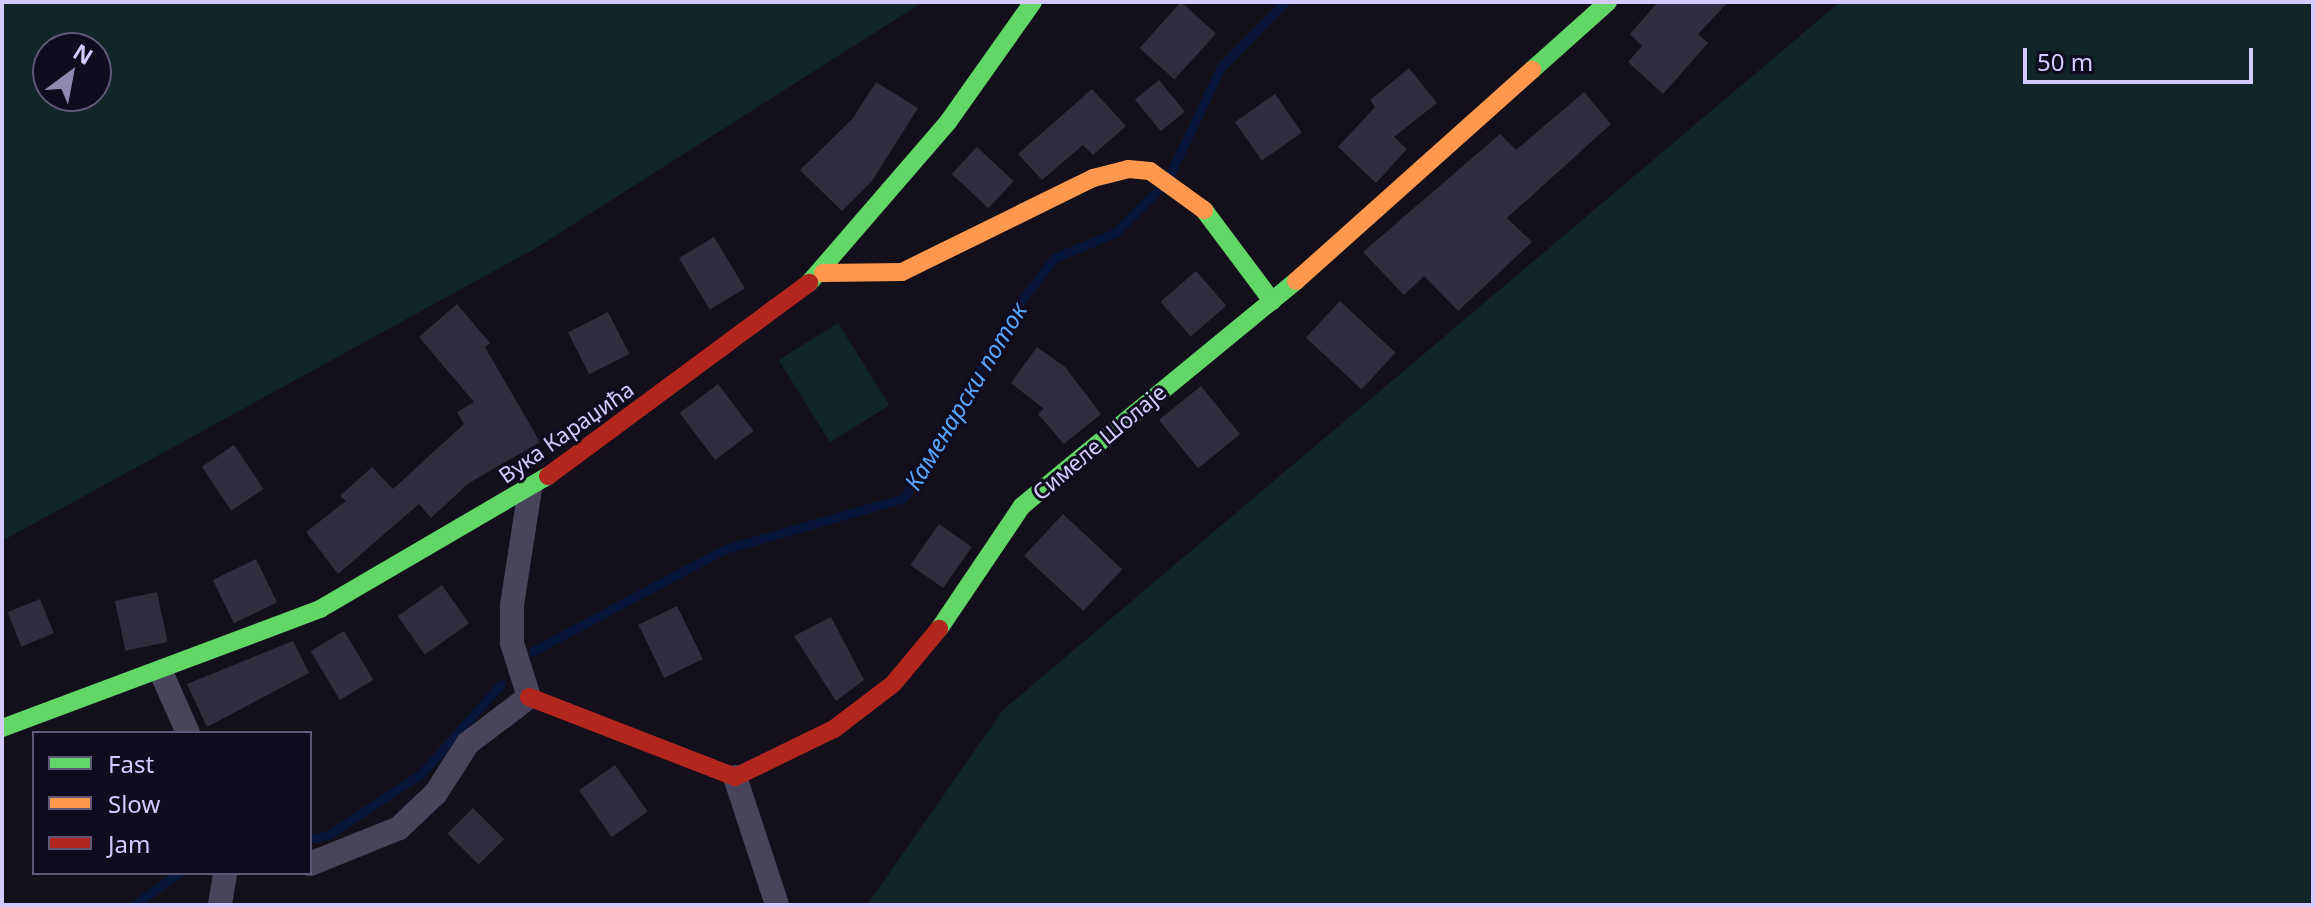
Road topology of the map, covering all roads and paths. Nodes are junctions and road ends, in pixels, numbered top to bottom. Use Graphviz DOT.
graph roads {
  1 [pos="1033,2"];
  2 [pos="1608,2"];
  3 [pos="823,273"];
  4 [pos="1272,301"];
  5 [pos="530,489"];
  6 [pos="161,672"];
  7 [pos="529,697"];
  8 [pos="2,728"];
  9 [pos="187,731"];
  10 [pos="735,777"];
  11 [pos="312,863"];
  12 [pos="225,875"];
  13 [pos="220,905"];
  14 [pos="777,905"];
  1 -- 3 [label="street, Вука Караџића"];
  2 -- 4 [label="street, Симеле Шолаје"];
  3 -- 4 [label="street"];
  3 -- 5 [label="street, Вука Караџића"];
  4 -- 10 [label="street, Симеле Шолаје"];
  5 -- 6 [label="street, Вука Караџића"];
  5 -- 7 [label="street"];
  6 -- 8 [label="street, Вука Караџића"];
  6 -- 9 [label="street"];
  7 -- 10 [label="street"];
  7 -- 11 [label="street"];
  10 -- 14 [label="street"];
  12 -- 13 [label="street"];
}
